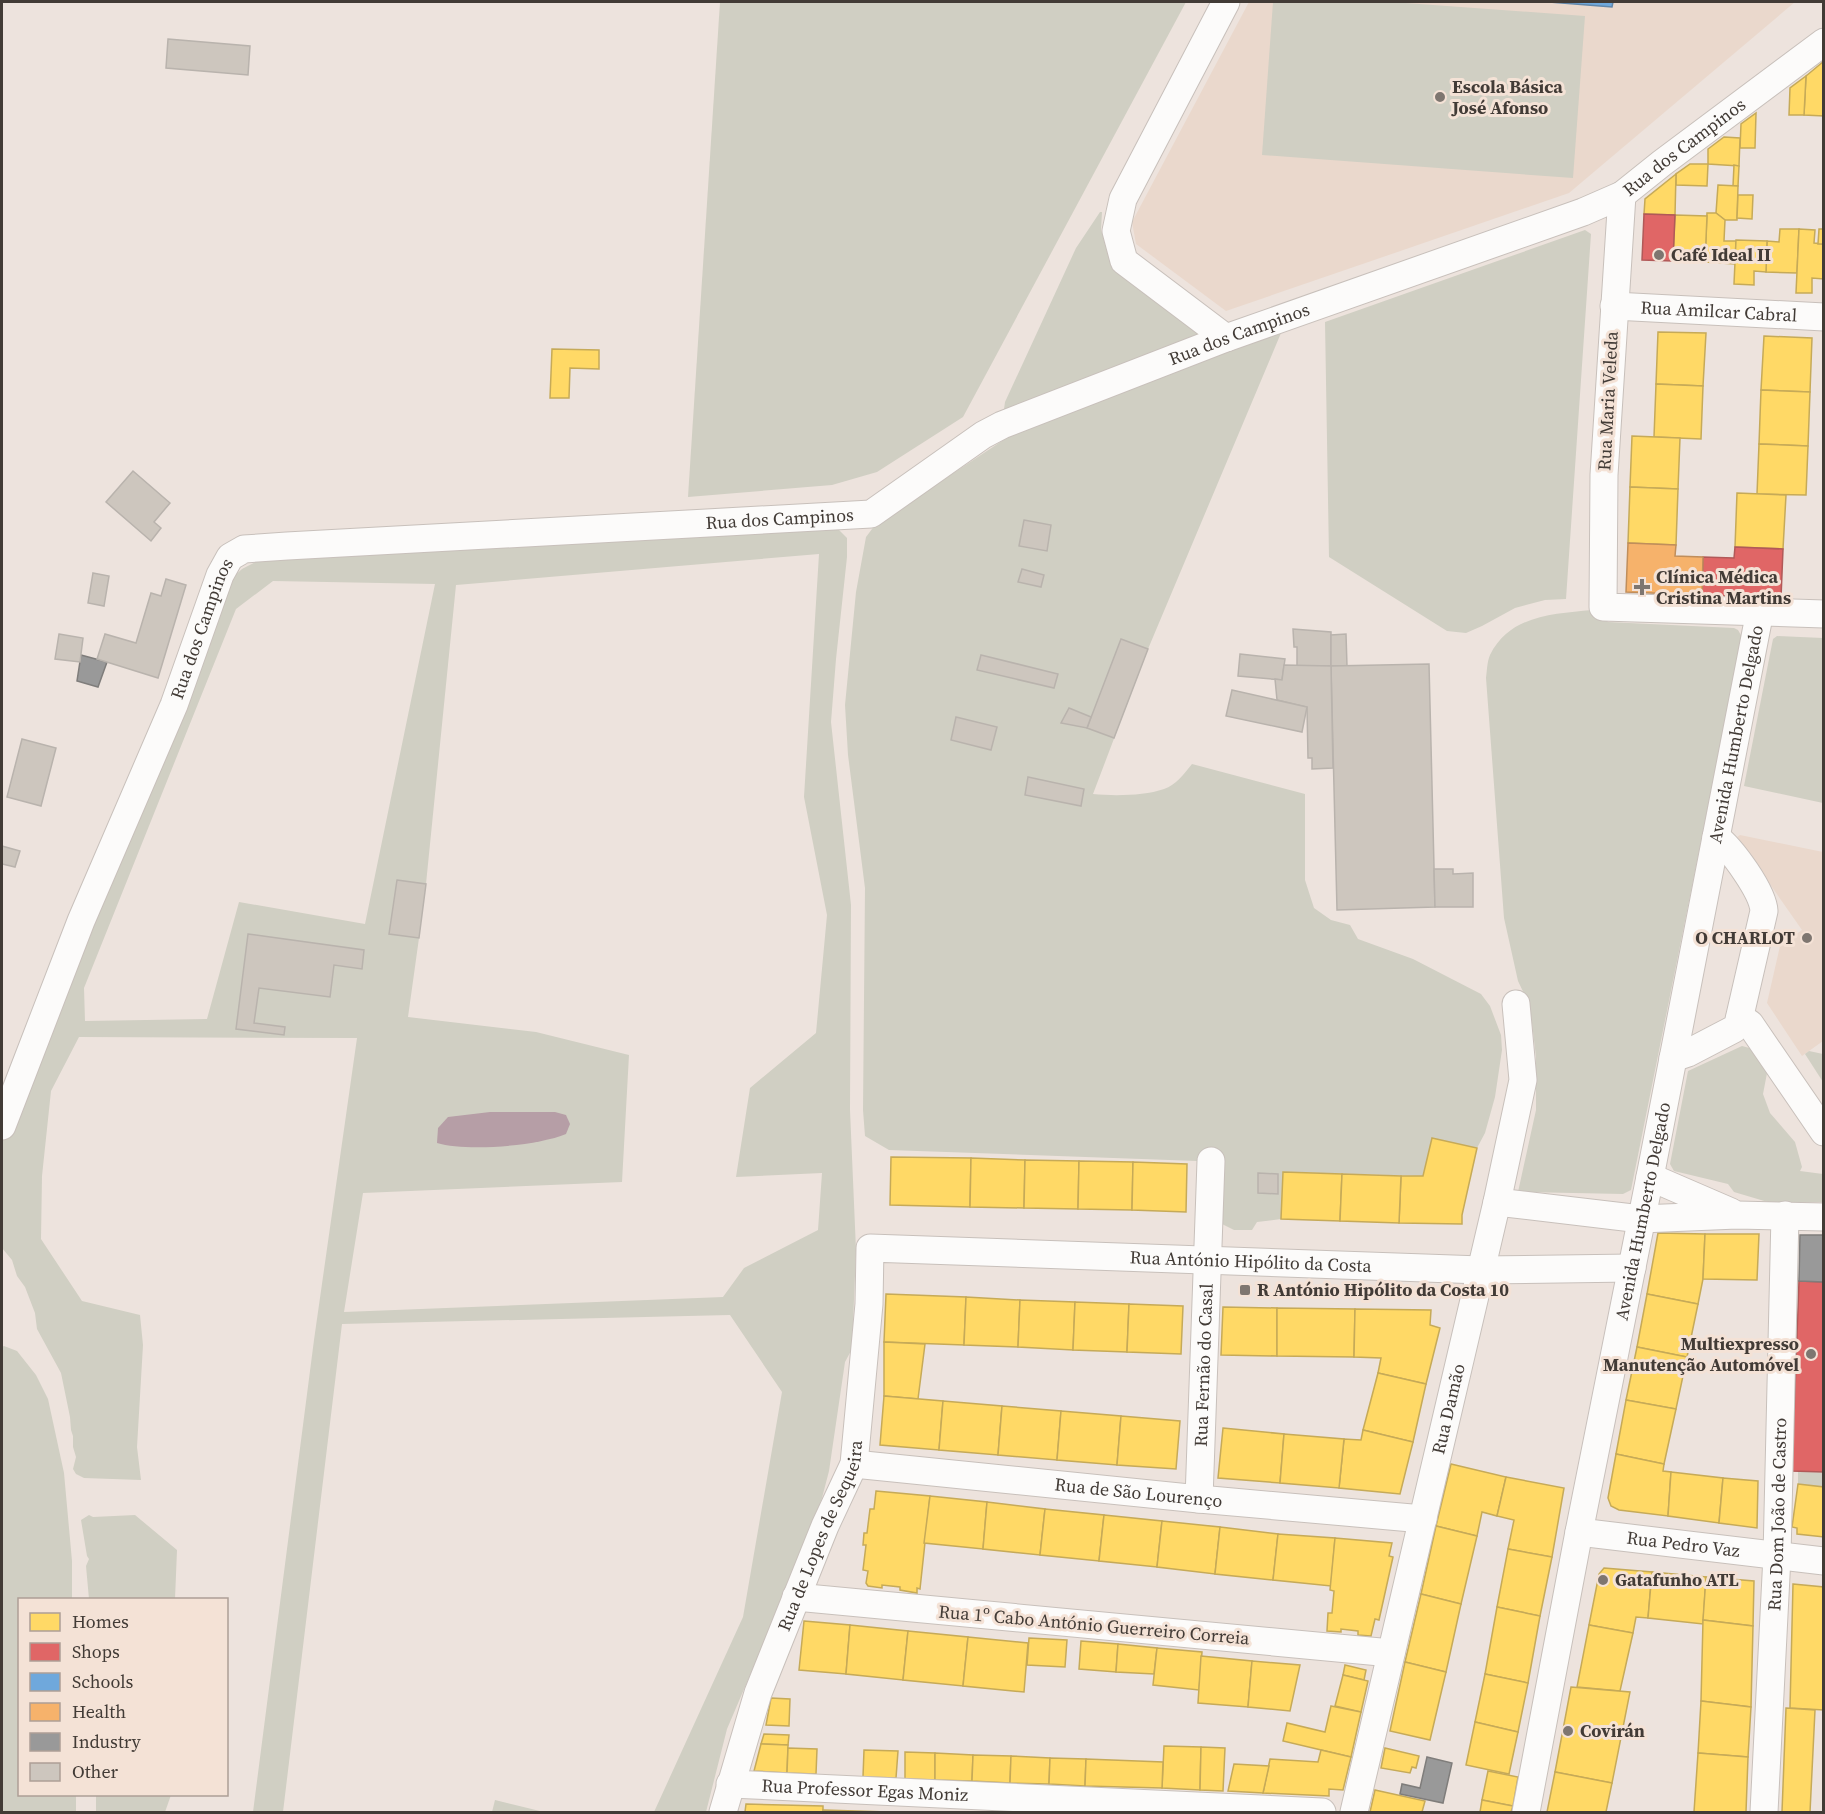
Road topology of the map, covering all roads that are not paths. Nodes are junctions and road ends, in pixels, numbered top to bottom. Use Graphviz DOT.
graph roads {
  1 [pos="1226,2"];
  2 [pos="1824,42"];
  3 [pos="1622,195"];
  4 [pos="1614,306"];
  5 [pos="1824,317"];
  6 [pos="1226,338"];
  7 [pos="1760,612"];
  8 [pos="1824,614"];
  9 [pos="1716,837"];
  10 [pos="1516,1004"];
  11 [pos="1740,1017"];
  12 [pos="1673,1058"];
  13 [pos="2,1126"];
  14 [pos="1824,1132"];
  15 [pos="1211,1161"];
  16 [pos="1650,1177"];
  17 [pos="1497,1202"];
  18 [pos="1737,1215"];
  19 [pos="1785,1215"];
  20 [pos="1824,1216"];
  21 [pos="1641,1219"];
  22 [pos="870,1248"];
  23 [pos="1208,1261"];
  24 [pos="1632,1268"];
  25 [pos="1481,1270"];
  26 [pos="854,1464"];
  27 [pos="1199,1499"];
  28 [pos="1423,1519"];
  29 [pos="1579,1532"];
  30 [pos="1777,1556"];
  31 [pos="1824,1561"];
  32 [pos="796,1597"];
  33 [pos="1391,1653"];
  34 [pos="730,1784"];
  35 [pos="723,1812"];
  36 [pos="1322,1812"];
  37 [pos="1354,1812"];
  38 [pos="1526,1812"];
  39 [pos="1764,1812"];
  1 -- 6 [label="street"];
  2 -- 3 [label="street, Rua dos Campinos"];
  3 -- 4 [label="street, Rua Maria Veleda"];
  3 -- 6 [label="street, Rua dos Campinos"];
  4 -- 5 [label="street, Rua Amilcar Cabral"];
  4 -- 7 [label="street, Rua Maria Veleda"];
  6 -- 13 [label="street, Rua dos Campinos"];
  7 -- 8 [label="street"];
  7 -- 9 [label="street, Avenida Humberto Delgado"];
  9 -- 11 [label="street"];
  9 -- 12 [label="street, Avenida Humberto Delgado"];
  10 -- 17 [label="street, Rua Damão"];
  11 -- 12 [label="street"];
  11 -- 14 [label="street"];
  12 -- 16 [label="street, Avenida Humberto Delgado"];
  15 -- 23 [label="street, Rua Fernão do Casal"];
  16 -- 18 [label="street"];
  16 -- 21 [label="street, Avenida Humberto Delgado"];
  17 -- 21 [label="street"];
  17 -- 25 [label="street, Rua Damão"];
  18 -- 19 [label="street"];
  18 -- 21 [label="street"];
  19 -- 20 [label="street"];
  19 -- 30 [label="street, Rua Dom João de Castro"];
  21 -- 24 [label="street, Avenida Humberto Delgado"];
  22 -- 23 [label="street, Rua António Hipólito da Costa"];
  22 -- 26 [label="street, Rua de Lopes de Sequeira"];
  23 -- 25 [label="street, Rua António Hipólito da Costa"];
  23 -- 27 [label="street, Rua Fernão do Casal"];
  24 -- 25 [label="street, Rua António Hipólito da Costa"];
  24 -- 29 [label="street, Avenida Humberto Delgado"];
  25 -- 28 [label="street, Rua Damão"];
  26 -- 27 [label="street, Rua de São Lourenço"];
  26 -- 32 [label="street, Rua de Lopes de Sequeira"];
  27 -- 28 [label="street, Rua de São Lourenço"];
  28 -- 33 [label="street, Rua Damão"];
  29 -- 30 [label="street, Rua Pedro Vaz"];
  29 -- 38 [label="street, Avenida Humberto Delgado"];
  30 -- 31 [label="street, Rua Pedro Vaz"];
  30 -- 39 [label="street, Rua Dom João de Castro"];
  32 -- 33 [label="street, Rua 1º Cabo António Guerreiro Correia"];
  32 -- 34 [label="street, Rua de Lopes de Sequeira"];
  33 -- 37 [label="street, Rua Damão"];
  34 -- 35 [label="street, Rua de Lopes de Sequeira"];
  34 -- 36 [label="street, Rua Professor Egas Moniz"];
}
